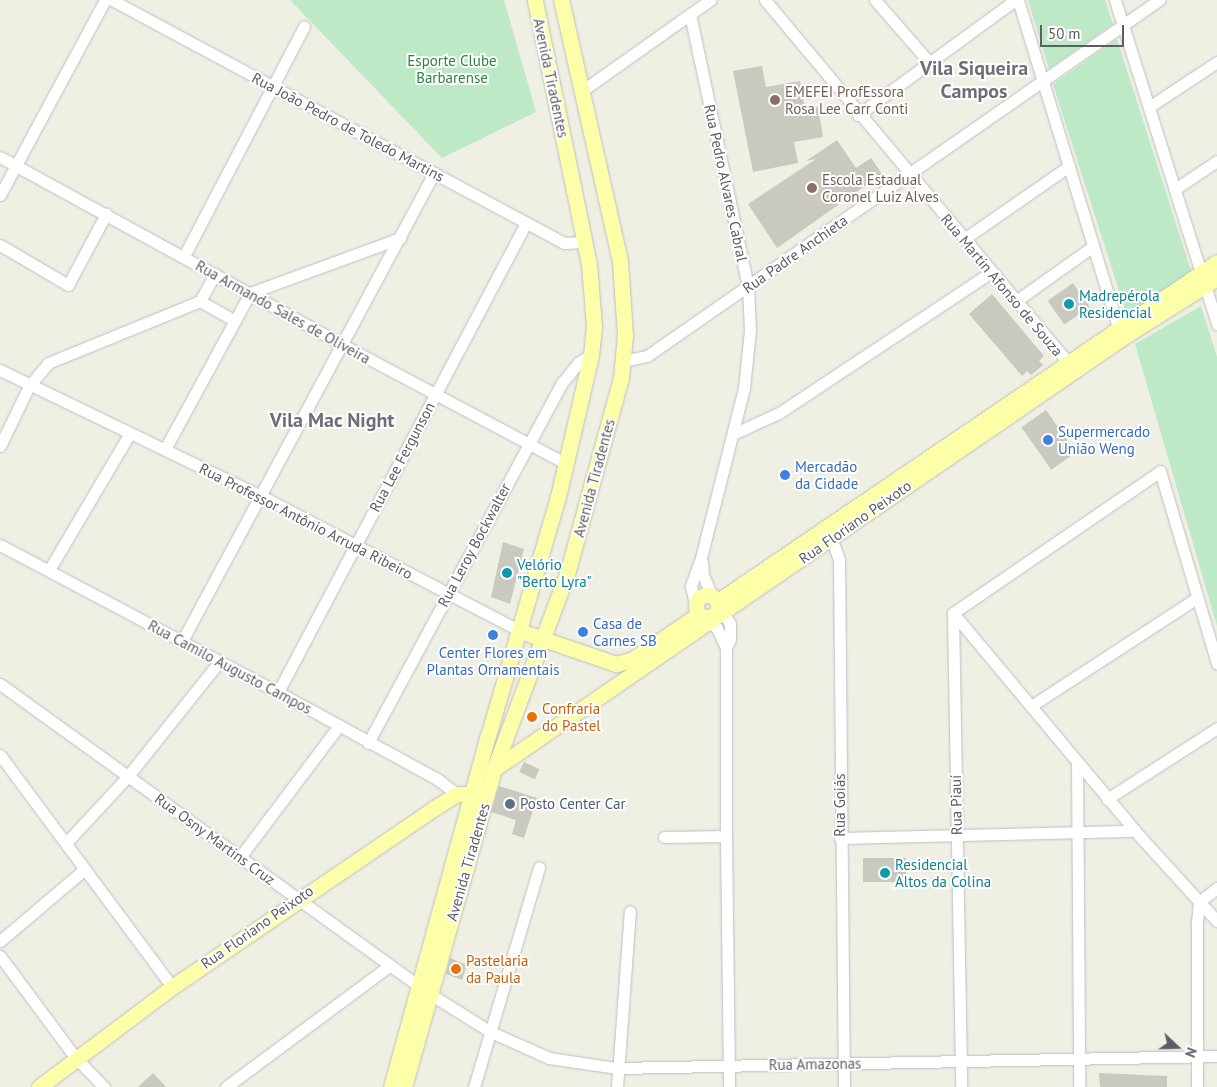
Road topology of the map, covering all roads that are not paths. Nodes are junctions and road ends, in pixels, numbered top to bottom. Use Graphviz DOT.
graph roads {
  1 [pos="105,0"];
  2 [pos="112,0"];
  3 [pos="534,0"];
  4 [pos="562,0"];
  5 [pos="710,0"];
  6 [pos="765,0"];
  7 [pos="875,0"];
  8 [pos="1016,0"];
  9 [pos="1115,0"];
  10 [pos="1159,0"];
  11 [pos="1000,4"];
  12 [pos="690,14"];
  13 [pos="1123,24"];
  14 [pos="304,26"];
  15 [pos="928,62"];
  16 [pos="1217,62"];
  17 [pos="1043,81"];
  18 [pos="272,86"];
  19 [pos="583,90"];
  20 [pos="1149,107"];
  21 [pos="858,115"];
  22 [pos="0,156"];
  23 [pos="1217,161"];
  24 [pos="16,165"];
  25 [pos="1069,166"];
  26 [pos="434,173"];
  27 [pos="908,175"];
  28 [pos="1175,189"];
  29 [pos="0,195"];
  30 [pos="106,214"];
  31 [pos="526,223"];
  32 [pos="400,238"];
  33 [pos="964,239"];
  34 [pos="585,242"];
  35 [pos="0,246"];
  36 [pos="1092,247"];
  37 [pos="184,256"];
  38 [pos="1217,262"];
  39 [pos="991,272"];
  40 [pos="215,274"];
  41 [pos="1208,279"];
  42 [pos="748,286"];
  43 [pos="250,293"];
  44 [pos="200,301"];
  45 [pos="1016,301"];
  46 [pos="235,321"];
  47 [pos="1217,324"];
  48 [pos="1120,333"];
  49 [pos="342,345"];
  50 [pos="591,355"];
  51 [pos="624,361"];
  52 [pos="1071,366"];
  53 [pos="0,370"];
  54 [pos="29,386"];
  55 [pos="435,395"];
  56 [pos="130,433"];
  57 [pos="733,434"];
  58 [pos="527,444"];
  59 [pos="0,446"];
  60 [pos="165,449"];
  61 [pos="567,464"];
  62 [pos="261,496"];
  63 [pos="829,531"];
  64 [pos="0,545"];
  65 [pos="355,545"];
  66 [pos="701,558"];
  67 [pos="49,570"];
  68 [pos="448,595"];
  69 [pos="1198,597"];
  70 [pos="718,604"];
  71 [pos="952,613"];
  72 [pos="702,615"];
  73 [pos="520,630"];
  74 [pos="545,640"];
  75 [pos="182,641"];
  76 [pos="726,648"];
  77 [pos="219,662"];
  78 [pos="616,664"];
  79 [pos="1217,664"];
  80 [pos="0,684"];
  81 [pos="616,685"];
  82 [pos="278,692"];
  83 [pos="1031,706"];
  84 [pos="338,727"];
  85 [pos="1217,728"];
  86 [pos="368,743"];
  87 [pos="2,761"];
  88 [pos="1077,762"];
  89 [pos="494,769"];
  90 [pos="128,776"];
  91 [pos="464,794"];
  92 [pos="487,794"];
  93 [pos="1107,799"];
  94 [pos="1077,831"];
  95 [pos="1135,831"];
  96 [pos="956,834"];
  97 [pos="726,836"];
  98 [pos="664,837"];
  99 [pos="840,838"];
  100 [pos="66,843"];
  101 [pos="240,857"];
  102 [pos="539,867"];
  103 [pos="85,869"];
  104 [pos="1217,888"];
  105 [pos="298,899"];
  106 [pos="1199,902"];
  107 [pos="630,911"];
  108 [pos="1217,921"];
  109 [pos="0,941"];
  110 [pos="0,956"];
  111 [pos="389,966"];
  112 [pos="172,987"];
  113 [pos="424,990"];
  114 [pos="491,1032"];
  115 [pos="1197,1056"];
  116 [pos="1217,1056"];
  117 [pos="75,1057"];
  118 [pos="1079,1057"];
  119 [pos="844,1063"];
  120 [pos="961,1063"];
  121 [pos="729,1066"];
  122 [pos="617,1068"];
  123 [pos="39,1087"];
  124 [pos="104,1087"];
  125 [pos="226,1087"];
  126 [pos="391,1087"];
  127 [pos="404,1087"];
  128 [pos="474,1087"];
  129 [pos="617,1087"];
  130 [pos="729,1087"];
  131 [pos="844,1087"];
  132 [pos="961,1087"];
  133 [pos="1079,1087"];
  134 [pos="1197,1087"];
  1 -- 24 [label="street"];
  2 -- 18 [label="street, Rua João Pedro de Toledo Martins"];
  3 -- 34 [label="main road, Avenida Tiradentes"];
  4 -- 19 [label="main road, Avenida Tiradentes"];
  5 -- 12 [label="street"];
  6 -- 21 [label="street, Rua Martin Afonso de Souza"];
  7 -- 15 [label="street"];
  8 -- 11 [label="street"];
  8 -- 17 [label="street"];
  9 -- 13 [label="street"];
  10 -- 13 [label="street, Rua Padre Anchieta"];
  11 -- 15 [label="street"];
  12 -- 19 [label="street"];
  12 -- 42 [label="street, Rua Pedro Alvares Cabral"];
  13 -- 17 [label="street, Rua Padre Anchieta"];
  13 -- 20 [label="street"];
  14 -- 18 [label="street"];
  15 -- 21 [label="street"];
  16 -- 20 [label="street"];
  17 -- 25 [label="street"];
  17 -- 27 [label="street, Rua Padre Anchieta"];
  18 -- 26 [label="street, Rua João Pedro de Toledo Martins"];
  18 -- 37 [label="street"];
  19 -- 51 [label="main road, Avenida Tiradentes"];
  20 -- 28 [label="street"];
  21 -- 27 [label="street, Rua Martin Afonso de Souza"];
  22 -- 24 [label="street, Rua Armando Sales de Oliveira"];
  23 -- 28 [label="street"];
  24 -- 29 [label="street"];
  24 -- 30 [label="street, Rua Armando Sales de Oliveira"];
  25 -- 33 [label="street"];
  25 -- 36 [label="street"];
  26 -- 31 [label="street, Rua João Pedro de Toledo Martins"];
  26 -- 32 [label="street"];
  27 -- 33 [label="street, Rua Martin Afonso de Souza"];
  27 -- 42 [label="street, Rua Padre Anchieta"];
  28 -- 41 [label="street"];
  30 -- 35 [label="street"];
  30 -- 37 [label="street, Rua Armando Sales de Oliveira"];
  31 -- 34 [label="street, Rua João Pedro de Toledo Martins"];
  31 -- 55 [label="street, Rua Lee Fergunson"];
  32 -- 43 [label="street"];
  32 -- 49 [label="street"];
  33 -- 39 [label="street, Rua Martin Afonso de Souza"];
  34 -- 50 [label="main road, Avenida Tiradentes"];
  36 -- 45 [label="street"];
  36 -- 48 [label="street"];
  37 -- 40 [label="street, Rua Armando Sales de Oliveira"];
  38 -- 41 [label="main road, Rua Floriano Peixoto"];
  39 -- 45 [label="street, Rua Martin Afonso de Souza"];
  39 -- 57 [label="street"];
  40 -- 43 [label="street, Rua Armando Sales de Oliveira"];
  40 -- 44 [label="street"];
  41 -- 47 [label="street"];
  41 -- 48 [label="main road, Rua Floriano Peixoto"];
  42 -- 51 [label="street, Rua Padre Anchieta"];
  42 -- 57 [label="street, Rua Pedro Alvares Cabral"];
  43 -- 46 [label="street"];
  43 -- 49 [label="street, Rua Armando Sales de Oliveira"];
  44 -- 46 [label="street"];
  44 -- 54 [label="street"];
  45 -- 52 [label="street, Rua Martin Afonso de Souza"];
  46 -- 60 [label="street"];
  48 -- 52 [label="main road, Rua Floriano Peixoto"];
  49 -- 55 [label="street, Rua Armando Sales de Oliveira"];
  49 -- 62 [label="street"];
  50 -- 58 [label="street, Rua Leroy Bockwalter"];
  50 -- 61 [label="main road, Avenida Tiradentes"];
  51 -- 74 [label="main road, Avenida Tiradentes"];
  52 -- 63 [label="main road, Rua Floriano Peixoto"];
  53 -- 54 [label="street, Rua Professor Antônio Arruda Ribeiro"];
  54 -- 56 [label="street, Rua Professor Antônio Arruda Ribeiro"];
  54 -- 59 [label="street"];
  55 -- 58 [label="street, Rua Armando Sales de Oliveira"];
  55 -- 65 [label="street, Rua Lee Fergunson"];
  56 -- 60 [label="street, Rua Professor Antônio Arruda Ribeiro"];
  56 -- 67 [label="street"];
  57 -- 66 [label="street, Rua Pedro Alvares Cabral"];
  58 -- 61 [label="street, Rua Armando Sales de Oliveira"];
  58 -- 68 [label="street, Rua Leroy Bockwalter"];
  60 -- 62 [label="street, Rua Professor Antônio Arruda Ribeiro"];
  61 -- 73 [label="main road, Avenida Tiradentes"];
  62 -- 65 [label="street, Rua Professor Antônio Arruda Ribeiro"];
  62 -- 75 [label="street"];
  63 -- 70 [label="main road, Rua Floriano Peixoto"];
  63 -- 99 [label="street, Rua Goiás"];
  64 -- 67 [label="street, Rua Camilo Augusto Campos"];
  65 -- 68 [label="street, Rua Professor Antônio Arruda Ribeiro"];
  65 -- 82 [label="street, Rua Lee Fergunson"];
  66 -- 70 [label="street, Rua Pedro Alvares Cabral"];
  66 -- 72 [label="street, Rua Pedro Alvares Cabral"];
  67 -- 75 [label="street, Rua Camilo Augusto Campos"];
  68 -- 73 [label="street, Rua Professor Antônio Arruda Ribeiro"];
  68 -- 86 [label="street, Rua Leroy Bockwalter"];
  69 -- 71 [label="street"];
  69 -- 79 [label="street"];
  69 -- 83 [label="street"];
  70 -- 72 [label="main road, Rua Floriano Peixoto"];
  70 -- 72 [label="main road"];
  70 -- 76 [label="street, Rua Pedro Alvares Cabral"];
  71 -- 83 [label="street"];
  71 -- 96 [label="street, Rua Piauí"];
  72 -- 76 [label="street"];
  72 -- 78 [label="main road, Rua Floriano Peixoto"];
  72 -- 81 [label="main road, Rua Floriano Peixoto"];
  73 -- 74 [label="main road, Rua Professor Antônio Arruda Ribeiro"];
  73 -- 91 [label="main road, Avenida Tiradentes"];
  74 -- 78 [label="main road, Rua Professor Antônio Arruda Ribeiro"];
  74 -- 89 [label="main road, Avenida Tiradentes"];
  75 -- 77 [label="street, Rua Camilo Augusto Campos"];
  76 -- 97 [label="street, Rua Pedro Alvares Cabral"];
  77 -- 82 [label="street, Rua Camilo Augusto Campos"];
  77 -- 90 [label="street"];
  78 -- 81 [label="main road"];
  80 -- 90 [label="street, Rua Osny Martins Cruz"];
  81 -- 89 [label="main road, Rua Floriano Peixoto"];
  82 -- 84 [label="street, Rua Camilo Augusto Campos"];
  83 -- 88 [label="street"];
  84 -- 86 [label="street, Rua Camilo Augusto Campos"];
  84 -- 101 [label="street"];
  85 -- 93 [label="street"];
  86 -- 91 [label="street, Rua Camilo Augusto Campos"];
  87 -- 100 [label="street"];
  88 -- 93 [label="street"];
  88 -- 94 [label="street"];
  89 -- 92 [label="main road, Avenida Tiradentes"];
  90 -- 100 [label="street"];
  90 -- 101 [label="street, Rua Osny Martins Cruz"];
  91 -- 92 [label="main road"];
  91 -- 105 [label="main road, Rua Floriano Peixoto"];
  91 -- 113 [label="main road, Avenida Tiradentes"];
  92 -- 113 [label="main road, Avenida Tiradentes"];
  93 -- 95 [label="street"];
  94 -- 95 [label="street"];
  94 -- 96 [label="street"];
  94 -- 118 [label="street"];
  95 -- 106 [label="street"];
  96 -- 99 [label="street"];
  96 -- 120 [label="street, Rua Piauí"];
  97 -- 98 [label="street"];
  97 -- 121 [label="street, Rua Pedro Alvares Cabral"];
  99 -- 119 [label="street, Rua Goiás"];
  100 -- 103 [label="street"];
  101 -- 105 [label="street, Rua Osny Martins Cruz"];
  102 -- 114 [label="street"];
  103 -- 109 [label="street"];
  103 -- 112 [label="street"];
  104 -- 106 [label="street"];
  105 -- 111 [label="street, Rua Osny Martins Cruz"];
  105 -- 112 [label="main road, Rua Floriano Peixoto"];
  106 -- 108 [label="street"];
  106 -- 115 [label="street"];
  107 -- 122 [label="street"];
  110 -- 117 [label="street"];
  111 -- 113 [label="street, Rua Osny Martins Cruz"];
  111 -- 125 [label="street"];
  112 -- 117 [label="main road, Rua Floriano Peixoto"];
  113 -- 114 [label="street, Rua Amazonas"];
  113 -- 126 [label="main road, Avenida Tiradentes"];
  113 -- 127 [label="main road, Avenida Tiradentes"];
  114 -- 122 [label="street, Rua Amazonas"];
  114 -- 128 [label="street"];
  115 -- 116 [label="street, Rua Amazonas"];
  115 -- 118 [label="street, Rua Amazonas"];
  115 -- 134 [label="street"];
  117 -- 123 [label="main road, Rua Floriano Peixoto"];
  117 -- 124 [label="street"];
  118 -- 120 [label="street, Rua Amazonas"];
  118 -- 133 [label="street"];
  119 -- 120 [label="street, Rua Amazonas"];
  119 -- 121 [label="street, Rua Amazonas"];
  119 -- 131 [label="street, Rua Goiás"];
  120 -- 132 [label="street, Rua Piauí"];
  121 -- 122 [label="street, Rua Amazonas"];
  121 -- 130 [label="street, Rua Pedro Alvares Cabral"];
  122 -- 129 [label="street"];
}
